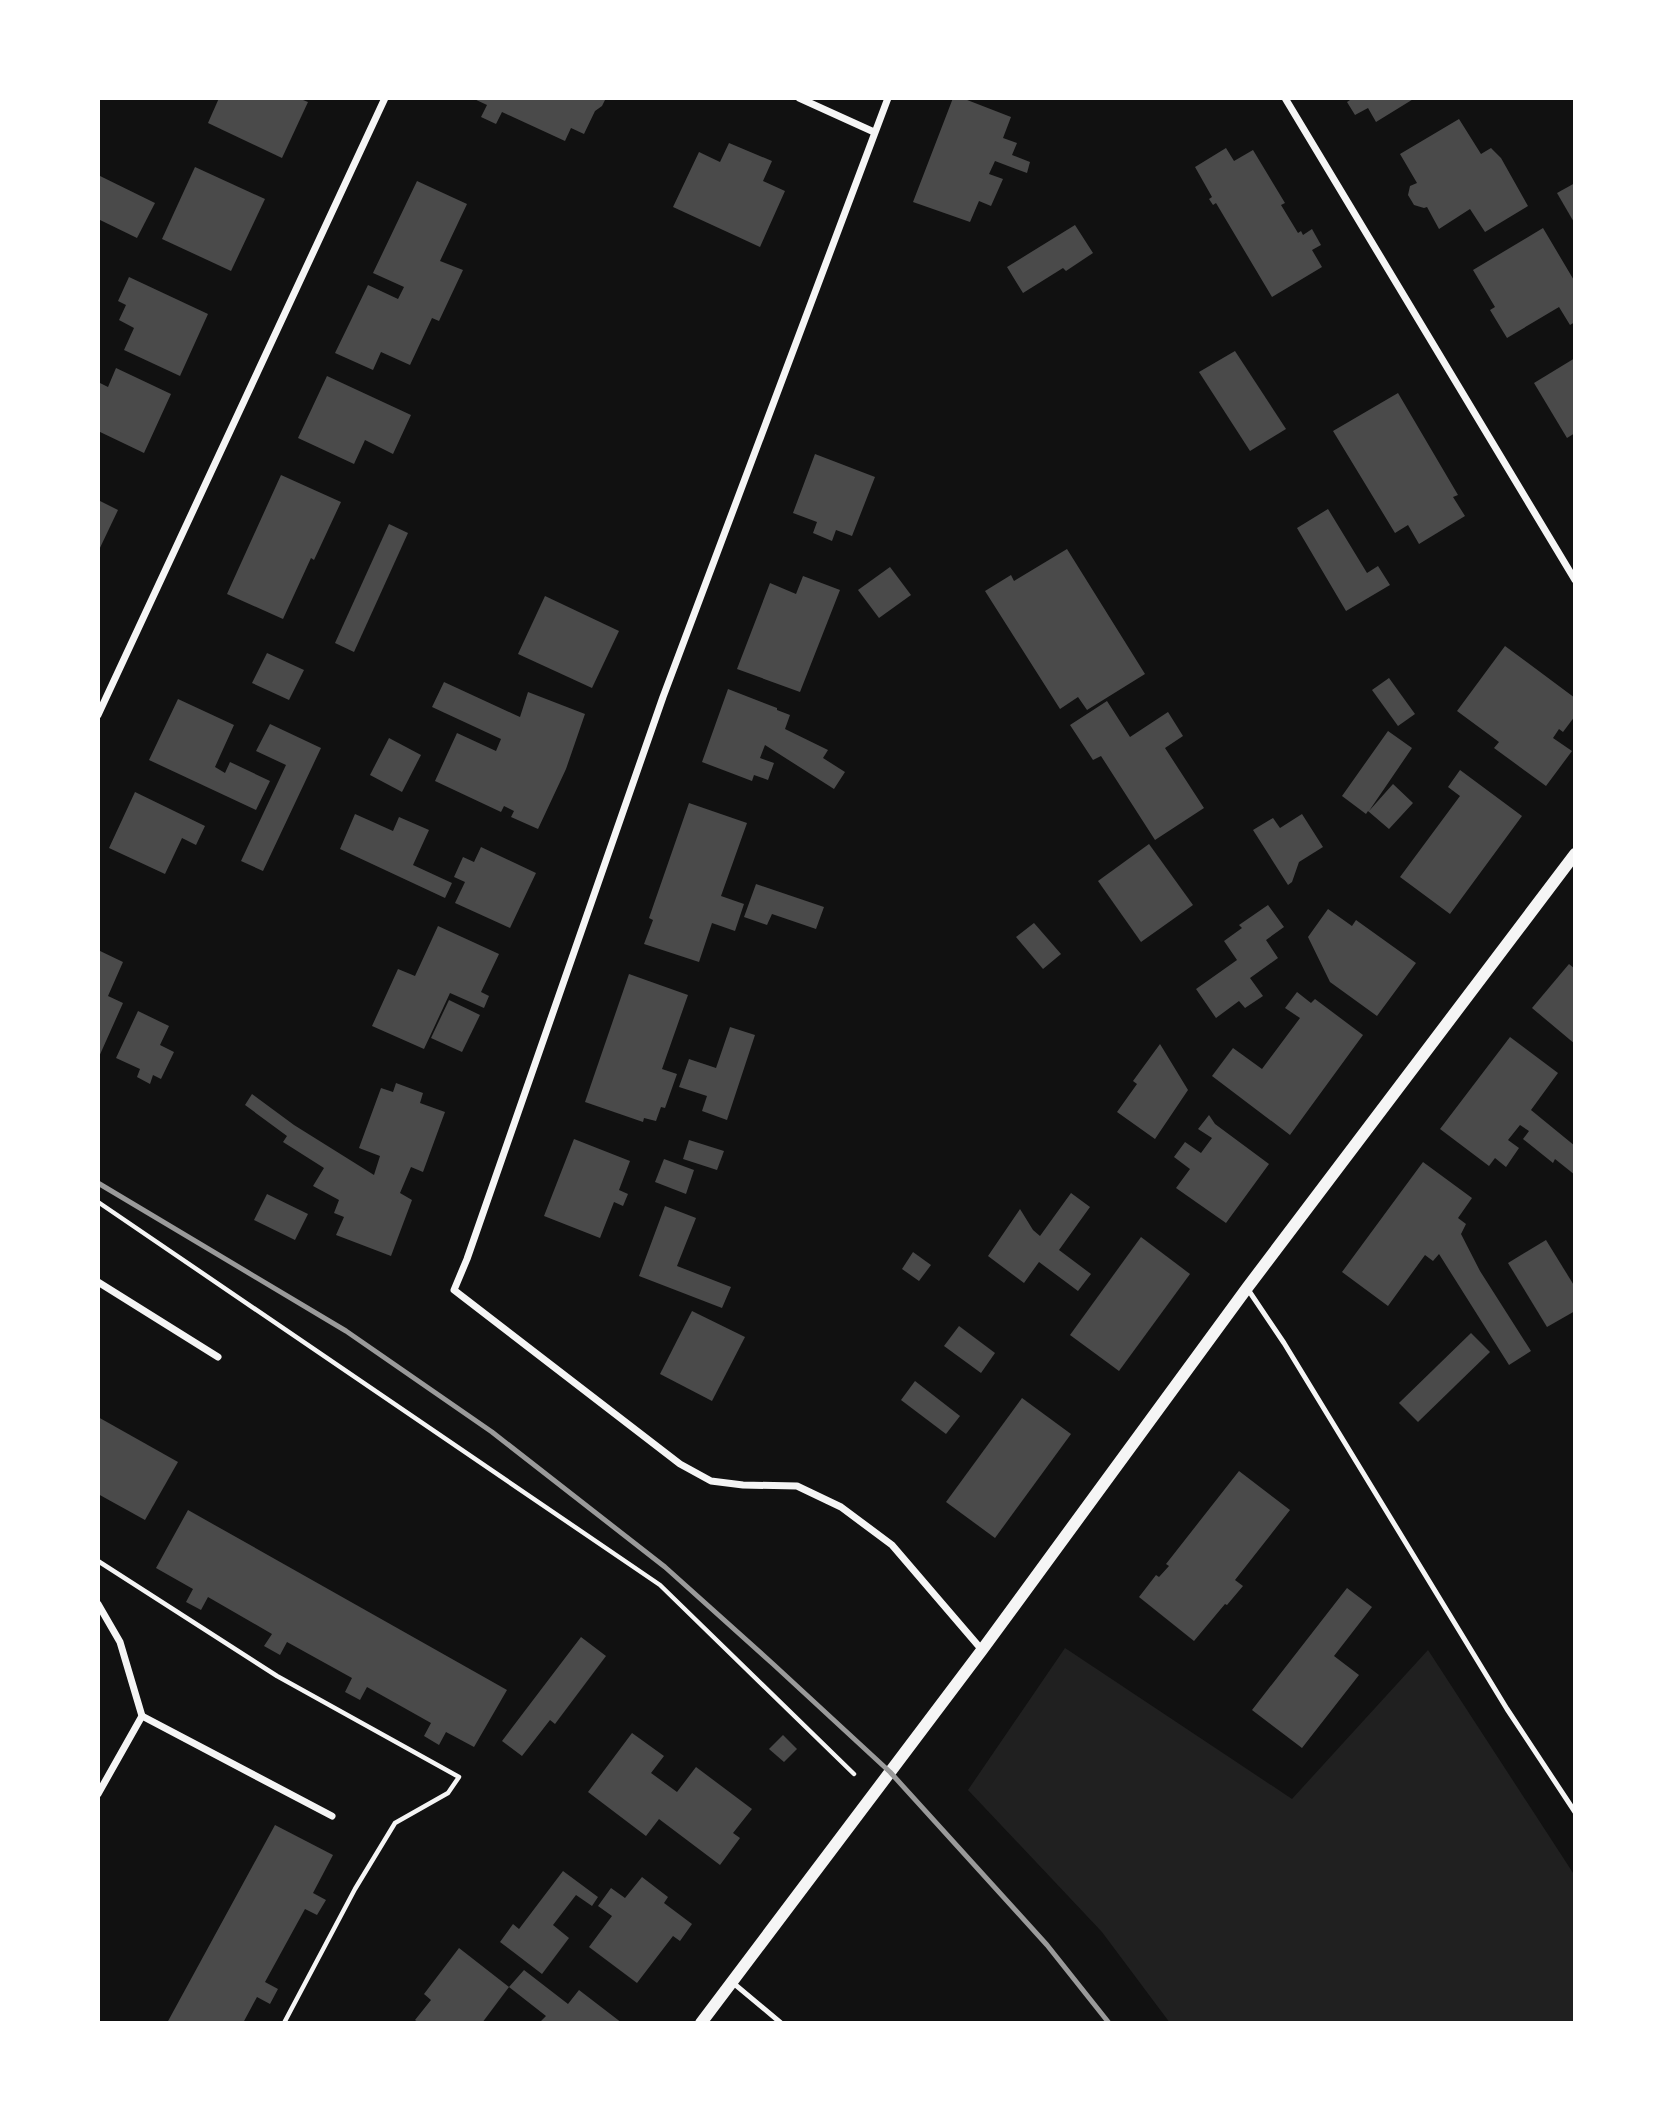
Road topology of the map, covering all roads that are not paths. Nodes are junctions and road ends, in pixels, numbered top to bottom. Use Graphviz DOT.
graph roads {
  1 [pos="385,98"];
  2 [pos="799,98"];
  3 [pos="888,98"];
  4 [pos="1285,98"];
  5 [pos="874,132"];
  6 [pos="1575,580"];
  7 [pos="98,715"];
  8 [pos="1575,854"];
  9 [pos="98,1282"];
  10 [pos="1247,1288"];
  11 [pos="218,1357"];
  12 [pos="98,1604"];
  13 [pos="982,1650"];
  14 [pos="142,1716"];
  15 [pos="98,1794"];
  16 [pos="1575,1812"];
  17 [pos="332,1816"];
  18 [pos="732,1982"];
  19 [pos="701,2023"];
  20 [pos="781,2023"];
  1 -- 7 [label="street"];
  2 -- 5 [label="street"];
  3 -- 5 [label="street"];
  4 -- 6 [label="street"];
  5 -- 13 [label="street"];
  8 -- 10 [label="street"];
  9 -- 11 [label="street"];
  10 -- 13 [label="street"];
  10 -- 16 [label="lane"];
  12 -- 14 [label="street"];
  13 -- 18 [label="street"];
  14 -- 15 [label="street"];
  14 -- 17 [label="street"];
  18 -- 19 [label="street"];
  18 -- 20 [label="lane"];
}
